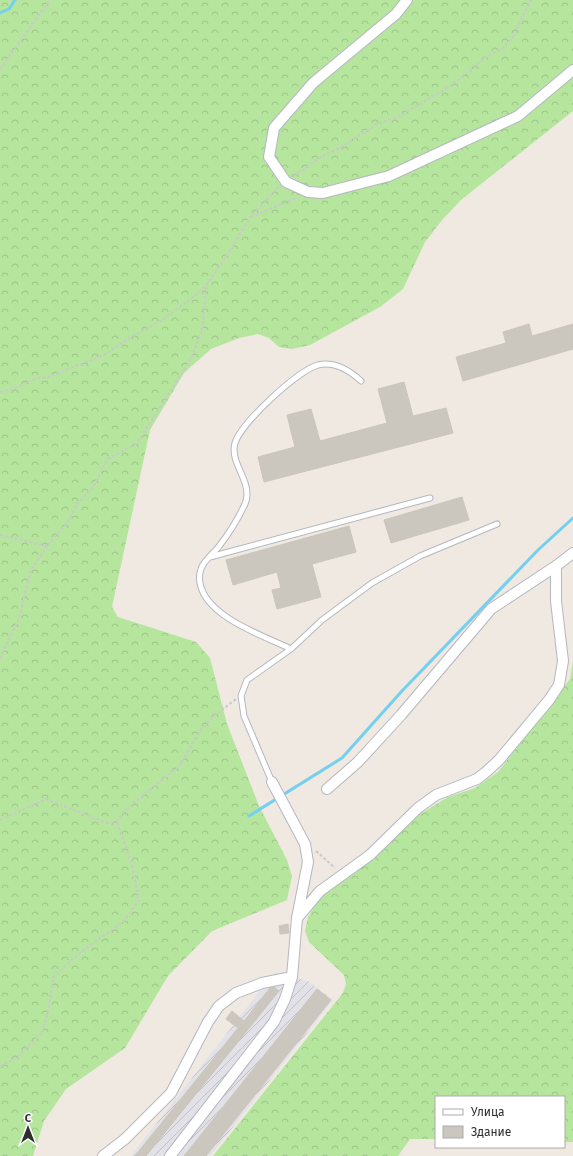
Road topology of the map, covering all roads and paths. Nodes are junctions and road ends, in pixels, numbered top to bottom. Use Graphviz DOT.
graph roads {
  1 [pos="50,0"];
  2 [pos="407,0"];
  3 [pos="531,0"];
  4 [pos="0,69"];
  5 [pos="573,70"];
  6 [pos="286,182"];
  7 [pos="308,192"];
  8 [pos="250,218"];
  9 [pos="207,284"];
  10 [pos="361,381"];
  11 [pos="0,392"];
  12 [pos="430,498"];
  13 [pos="497,524"];
  14 [pos="0,535"];
  15 [pos="46,546"];
  16 [pos="573,553"];
  17 [pos="210,557"];
  18 [pos="556,566"];
  19 [pos="291,649"];
  20 [pos="0,658"];
  21 [pos="241,696"];
  22 [pos="272,782"];
  23 [pos="327,789"];
  24 [pos="0,820"];
  25 [pos="117,822"];
  26 [pos="305,844"];
  27 [pos="342,874"];
  28 [pos="297,918"];
  29 [pos="292,977"];
  30 [pos="0,1066"];
  31 [pos="103,1156"];
  32 [pos="170,1156"];
  1 -- 4 [label="path"];
  2 -- 6 [label="street"];
  3 -- 6 [label="path"];
  5 -- 7 [label="street"];
  6 -- 7 [label="street"];
  6 -- 8 [label="path"];
  7 -- 8 [label="path"];
  8 -- 9 [label="path"];
  9 -- 11 [label="path"];
  9 -- 15 [label="path"];
  10 -- 17 [label="lane"];
  12 -- 17 [label="lane"];
  13 -- 19 [label="lane"];
  14 -- 15 [label="path"];
  15 -- 20 [label="path"];
  16 -- 18 [label="street"];
  17 -- 19 [label="lane"];
  18 -- 23 [label="street"];
  18 -- 27 [label="street"];
  19 -- 21 [label="lane"];
  21 -- 22 [label="lane"];
  21 -- 25 [label="path"];
  22 -- 26 [label="street"];
  24 -- 25 [label="path"];
  25 -- 30 [label="path"];
  26 -- 27 [label="path"];
  26 -- 28 [label="street"];
  27 -- 28 [label="street"];
  28 -- 29 [label="street"];
  29 -- 31 [label="street"];
  29 -- 32 [label="street"];
}
